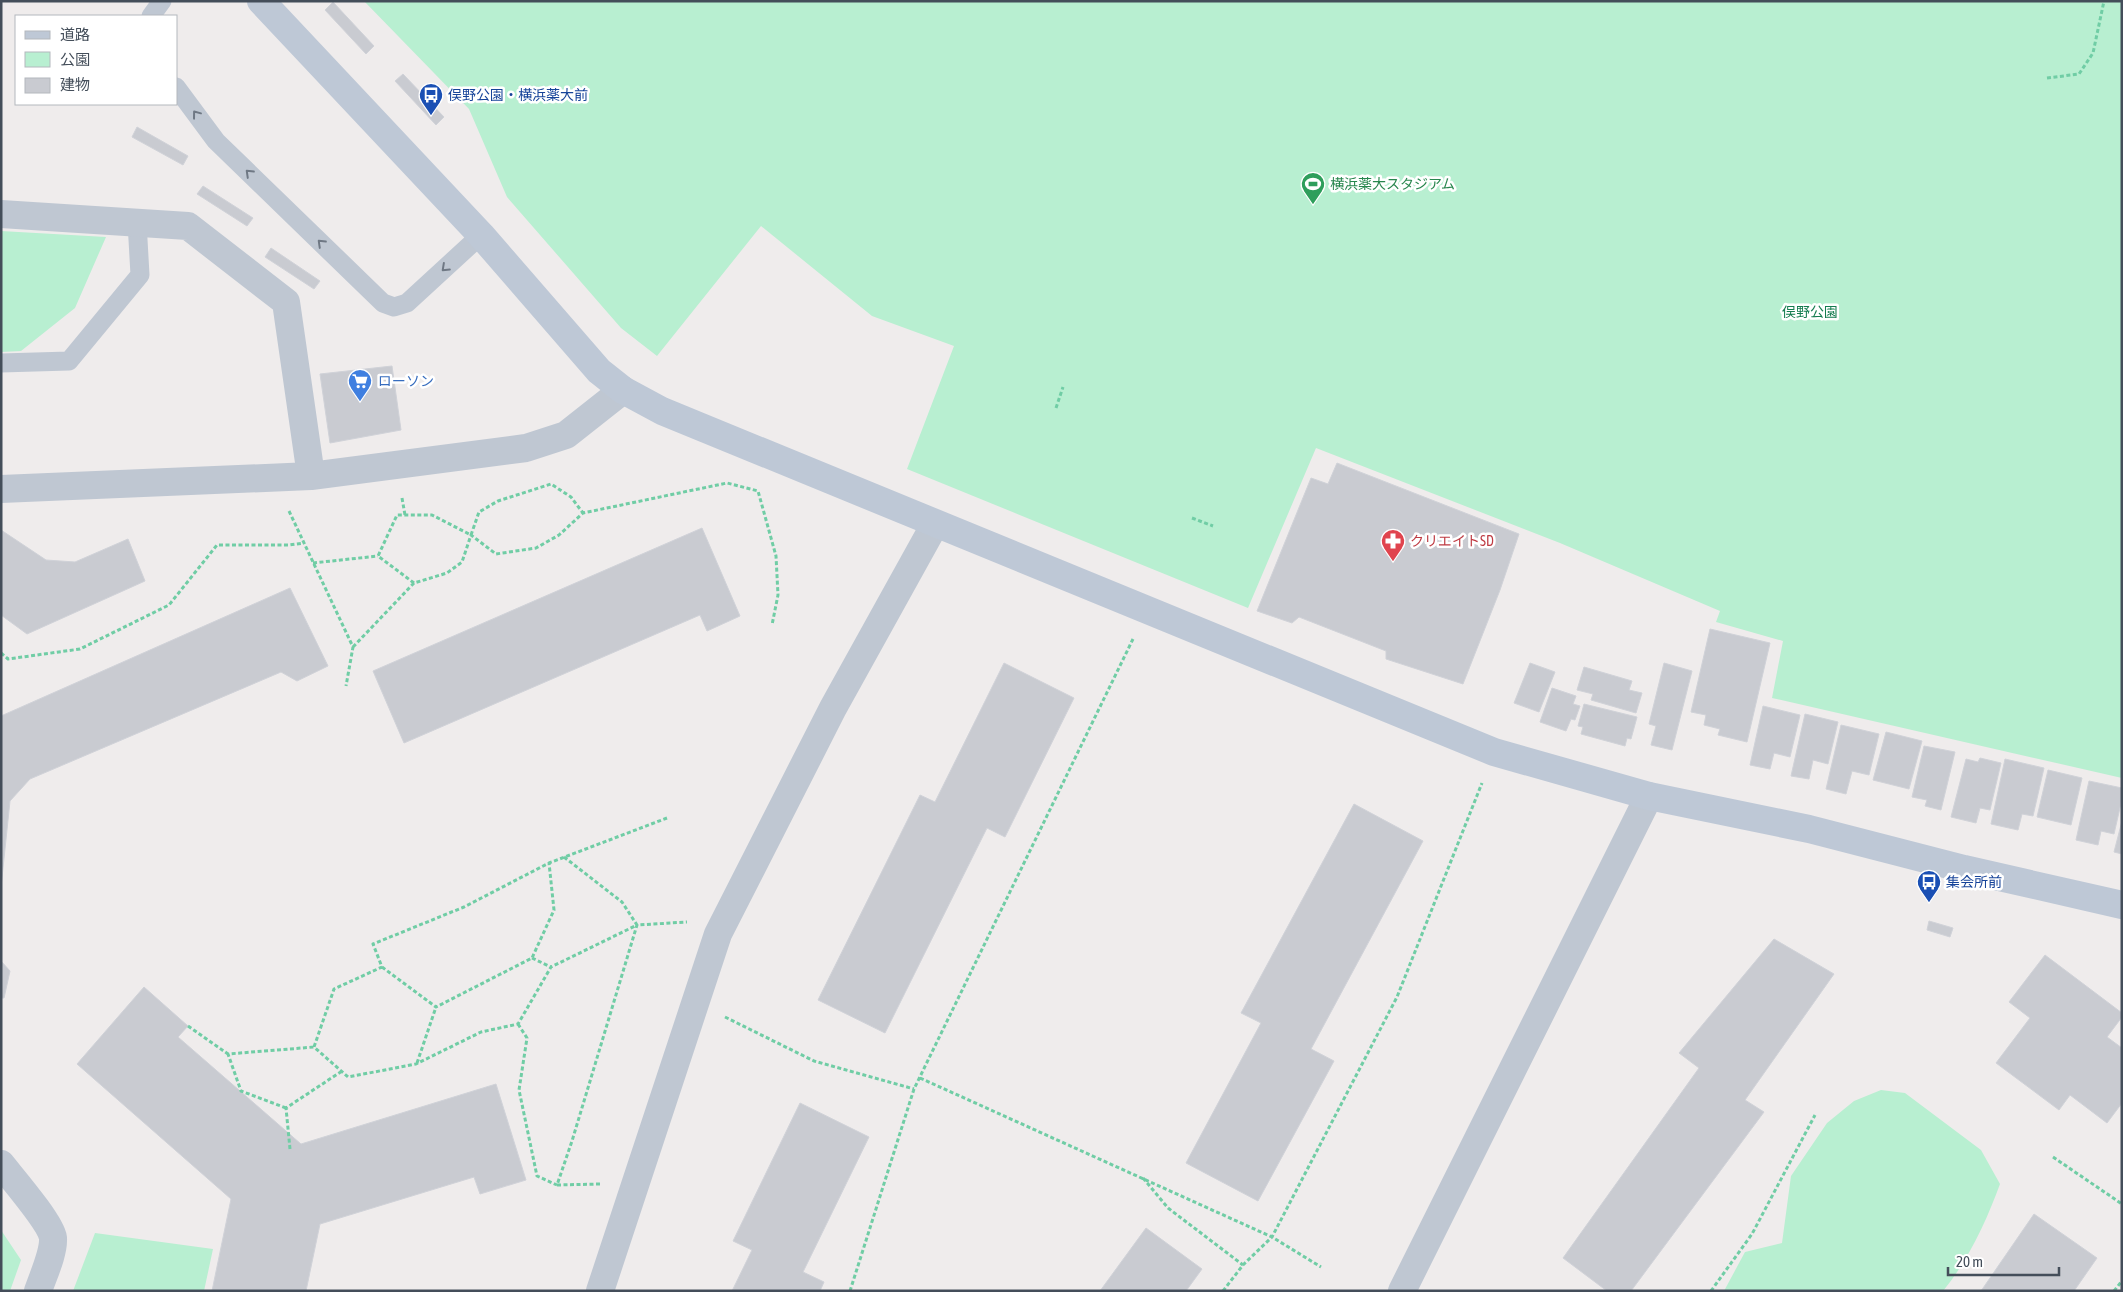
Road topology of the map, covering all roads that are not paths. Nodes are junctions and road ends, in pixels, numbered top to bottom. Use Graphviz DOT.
graph roads {
  1 [pos="162,1"];
  2 [pos="261,1"];
  3 [pos="152,15"];
  4 [pos="178,90"];
  5 [pos="1,214"];
  6 [pos="137,222"];
  7 [pos="480,235"];
  8 [pos="1,363"];
  9 [pos="623,390"];
  10 [pos="311,476"];
  11 [pos="1,489"];
  12 [pos="935,524"];
  13 [pos="1649,796"];
  14 [pos="2122,905"];
  15 [pos="1,1164"];
  16 [pos="1410,1288"];
  17 [pos="38,1291"];
  18 [pos="600,1291"];
  1 -- 3 [label="lane"];
  2 -- 7 [label="street"];
  7 -- 4 [label="lane, one-way"];
  5 -- 6 [label="street"];
  6 -- 8 [label="lane"];
  6 -- 10 [label="street"];
  7 -- 9 [label="street"];
  9 -- 10 [label="street"];
  9 -- 12 [label="street"];
  10 -- 11 [label="street"];
  12 -- 13 [label="street"];
  12 -- 18 [label="street"];
  13 -- 14 [label="street"];
  13 -- 16 [label="street"];
  15 -- 17 [label="street"];
}
